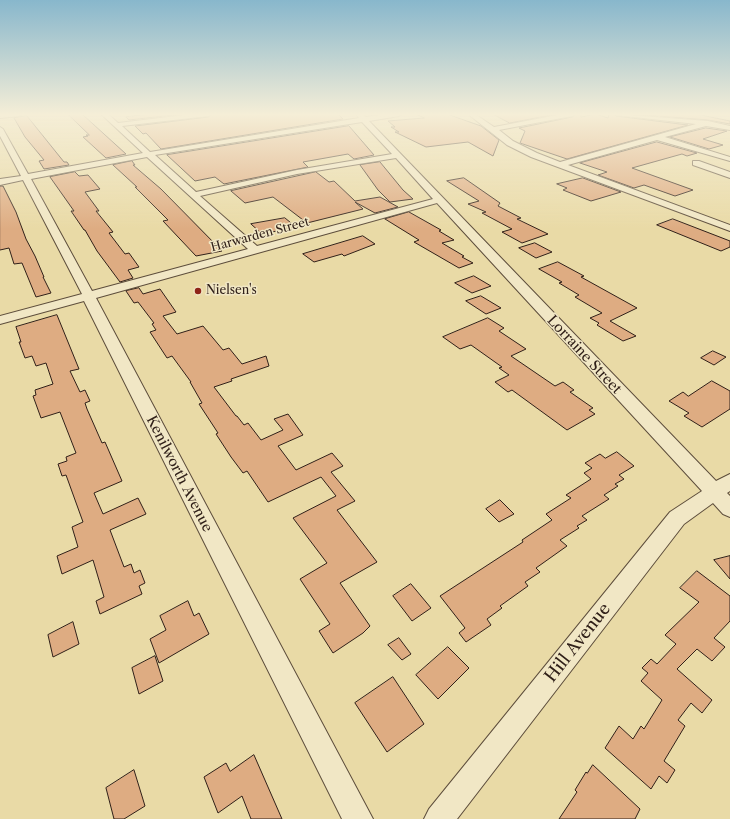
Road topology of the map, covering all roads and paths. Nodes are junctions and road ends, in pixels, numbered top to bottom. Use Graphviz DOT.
graph roads {
  1 [pos="13,152"];
  2 [pos="159,152"];
  3 [pos="395,152"];
  4 [pos="528,152"];
  5 [pos="603,152"];
  6 [pos="707,152"];
  7 [pos="149,154"];
  8 [pos="398,155"];
  9 [pos="720,156"];
  10 [pos="709,159"];
  11 [pos="729,163"];
  12 [pos="559,165"];
  13 [pos="712,170"];
  14 [pos="730,175"];
  15 [pos="26,177"];
  16 [pos="0,182"];
  17 [pos="193,195"];
  18 [pos="438,200"];
  19 [pos="730,228"];
  20 [pos="255,250"];
  21 [pos="89,296"];
  22 [pos="0,320"];
  23 [pos="722,487"];
  24 [pos="730,509"];
  25 [pos="358,819"];
  26 [pos="439,819"];
  1 -- 15 [label="street, Kenilworth Avenue"];
  2 -- 7 [label="street"];
  3 -- 8 [label="street, Lorraine Street"];
  4 -- 12 [label="street"];
  5 -- 12 [label="street"];
  6 -- 9 [label="street"];
  7 -- 15 [label="street"];
  7 -- 17 [label="street"];
  8 -- 17 [label="street"];
  8 -- 18 [label="street, Lorraine Street"];
  9 -- 10 [label="street"];
  9 -- 11 [label="street"];
  10 -- 11 [label="street"];
  10 -- 13 [label="street"];
  11 -- 13 [label="street"];
  12 -- 19 [label="street"];
  13 -- 14 [label="street"];
  15 -- 16 [label="street"];
  15 -- 21 [label="street, Kenilworth Avenue"];
  17 -- 20 [label="street"];
  18 -- 20 [label="street, Harwarden Street"];
  18 -- 23 [label="street, Lorraine Street"];
  20 -- 21 [label="street, Harwarden Street"];
  21 -- 22 [label="street, Harwarden Street"];
  21 -- 25 [label="street, Kenilworth Avenue"];
  23 -- 24 [label="street, Lorraine Street"];
  23 -- 26 [label="street, Hill Avenue"];
}
